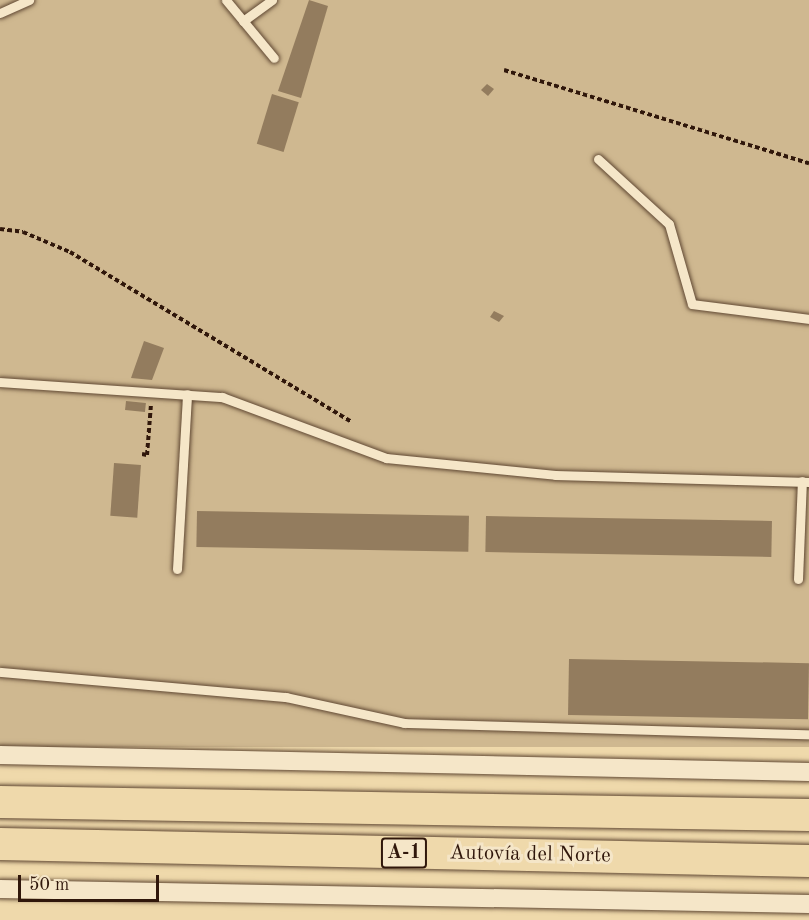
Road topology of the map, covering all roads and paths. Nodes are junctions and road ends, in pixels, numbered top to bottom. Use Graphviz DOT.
graph roads {
  1 [pos="29,0"];
  2 [pos="226,0"];
  3 [pos="272,0"];
  4 [pos="0,13"];
  5 [pos="243,21"];
  6 [pos="274,58"];
  7 [pos="504,70"];
  8 [pos="598,159"];
  9 [pos="809,163"];
  10 [pos="0,229"];
  11 [pos="809,319"];
  12 [pos="0,382"];
  13 [pos="152,392"];
  14 [pos="187,394"];
  15 [pos="352,422"];
  16 [pos="142,454"];
  17 [pos="805,482"];
  18 [pos="177,569"];
  19 [pos="798,579"];
  20 [pos="0,672"];
  21 [pos="809,734"];
  22 [pos="0,755"];
  23 [pos="809,772"];
  24 [pos="0,802"];
  25 [pos="809,815"];
  26 [pos="0,844"];
  27 [pos="809,861"];
  28 [pos="0,889"];
  29 [pos="809,903"];
  1 -- 4 [label="lane"];
  2 -- 5 [label="lane"];
  3 -- 5 [label="lane"];
  5 -- 6 [label="lane"];
  7 -- 9 [label="path"];
  8 -- 11 [label="lane"];
  10 -- 15 [label="path"];
  12 -- 13 [label="lane"];
  13 -- 14 [label="lane"];
  13 -- 16 [label="path"];
  14 -- 17 [label="lane"];
  14 -- 18 [label="lane"];
  17 -- 19 [label="lane"];
  20 -- 21 [label="lane"];
  22 -- 23 [label="street"];
  24 -- 25 [label="highway, Autovía del Norte / A-1"];
  26 -- 27 [label="highway, Autovía del Norte / A-1"];
  28 -- 29 [label="street"];
}
